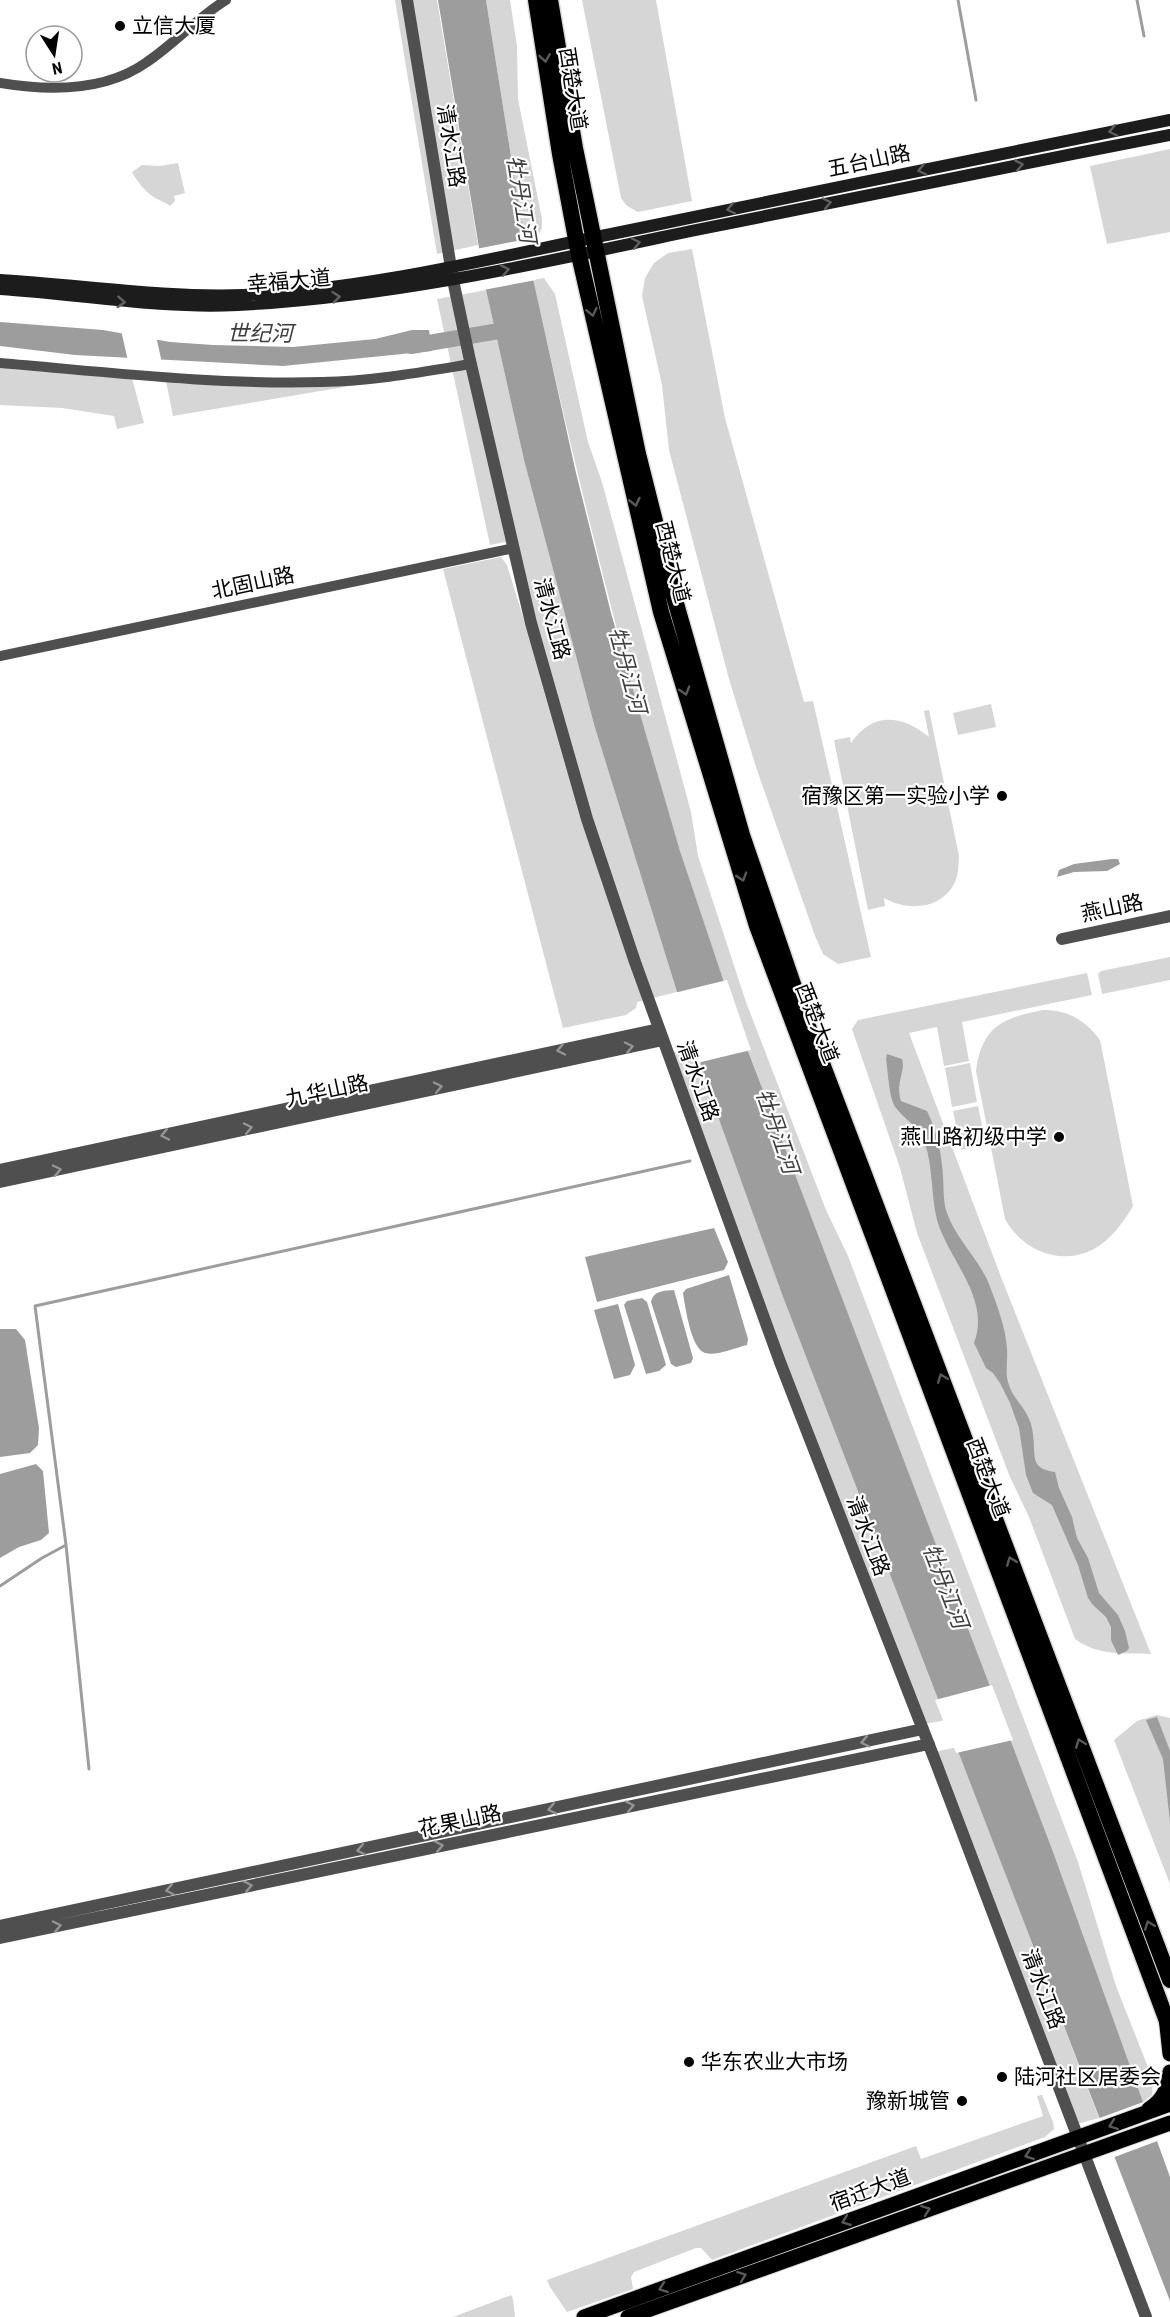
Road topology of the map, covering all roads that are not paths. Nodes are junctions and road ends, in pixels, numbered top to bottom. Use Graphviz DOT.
graph roads {
  1 [pos="226,0"];
  2 [pos="407,0"];
  3 [pos="536,0"];
  4 [pos="550,0"];
  5 [pos="0,83"];
  6 [pos="1170,120"];
  7 [pos="1170,135"];
  8 [pos="595,244"];
  9 [pos="578,248"];
  10 [pos="451,266"];
  11 [pos="0,280"];
  12 [pos="453,280"];
  13 [pos="0,289"];
  14 [pos="470,360"];
  15 [pos="0,363"];
  16 [pos="514,548"];
  17 [pos="0,656"];
  18 [pos="1170,916"];
  19 [pos="1062,939"];
  20 [pos="661,1034"];
  21 [pos="0,1170"];
  22 [pos="0,1182"];
  23 [pos="923,1729"];
  24 [pos="928,1744"];
  25 [pos="0,1926"];
  26 [pos="0,1938"];
  27 [pos="1170,1980"];
  28 [pos="1168,2023"];
  29 [pos="1170,2054"];
  30 [pos="1170,2072"];
  31 [pos="1166,2106"];
  32 [pos="1142,2114"];
  33 [pos="1169,2126"];
  34 [pos="1081,2136"];
  35 [pos="1087,2151"];
  36 [pos="584,2317"];
  37 [pos="628,2317"];
  38 [pos="1146,2317"];
  1 -- 5 [label="street"];
  2 -- 10 [label="street, 清水江路"];
  3 -- 9 [label="highway, 西楚大道, one-way"];
  4 -- 8 [label="highway, 西楚大道"];
  6 -- 8 [label="main road, 五台山路, one-way"];
  8 -- 7 [label="main road, 五台山路, one-way"];
  8 -- 9 [label="main road, 五台山路"];
  27 -- 8 [label="highway, 西楚大道, one-way"];
  9 -- 10 [label="main road, 幸福大道"];
  12 -- 9 [label="main road, 幸福大道, one-way"];
  9 -- 28 [label="highway, 西楚大道, one-way"];
  10 -- 11 [label="main road, 幸福大道"];
  10 -- 12 [label="street, 清水江路"];
  13 -- 12 [label="main road, 幸福大道, one-way"];
  12 -- 14 [label="street, 清水江路"];
  14 -- 15 [label="street"];
  14 -- 16 [label="street, 清水江路"];
  16 -- 17 [label="street, 北固山路"];
  16 -- 20 [label="street, 清水江路"];
  18 -- 19 [label="street, 燕山路"];
  20 -- 21 [label="street, 九华山路, one-way"];
  22 -- 20 [label="street, 九华山路, one-way"];
  20 -- 23 [label="street, 清水江路"];
  23 -- 24 [label="street, 清水江路"];
  23 -- 25 [label="street, 花果山路, one-way"];
  26 -- 24 [label="street, 花果山路, one-way"];
  24 -- 34 [label="street, 清水江路"];
  28 -- 29 [label="main road"];
  30 -- 32 [label="main road"];
  31 -- 32 [label="main road, 宿迁大道"];
  32 -- 34 [label="main road, 宿迁大道, one-way"];
  33 -- 35 [label="main road, 宿迁大道"];
  34 -- 35 [label="street, 清水江路"];
  34 -- 36 [label="main road, 宿迁大道, one-way"];
  37 -- 35 [label="main road, 宿迁大道, one-way"];
  35 -- 38 [label="street"];
}
